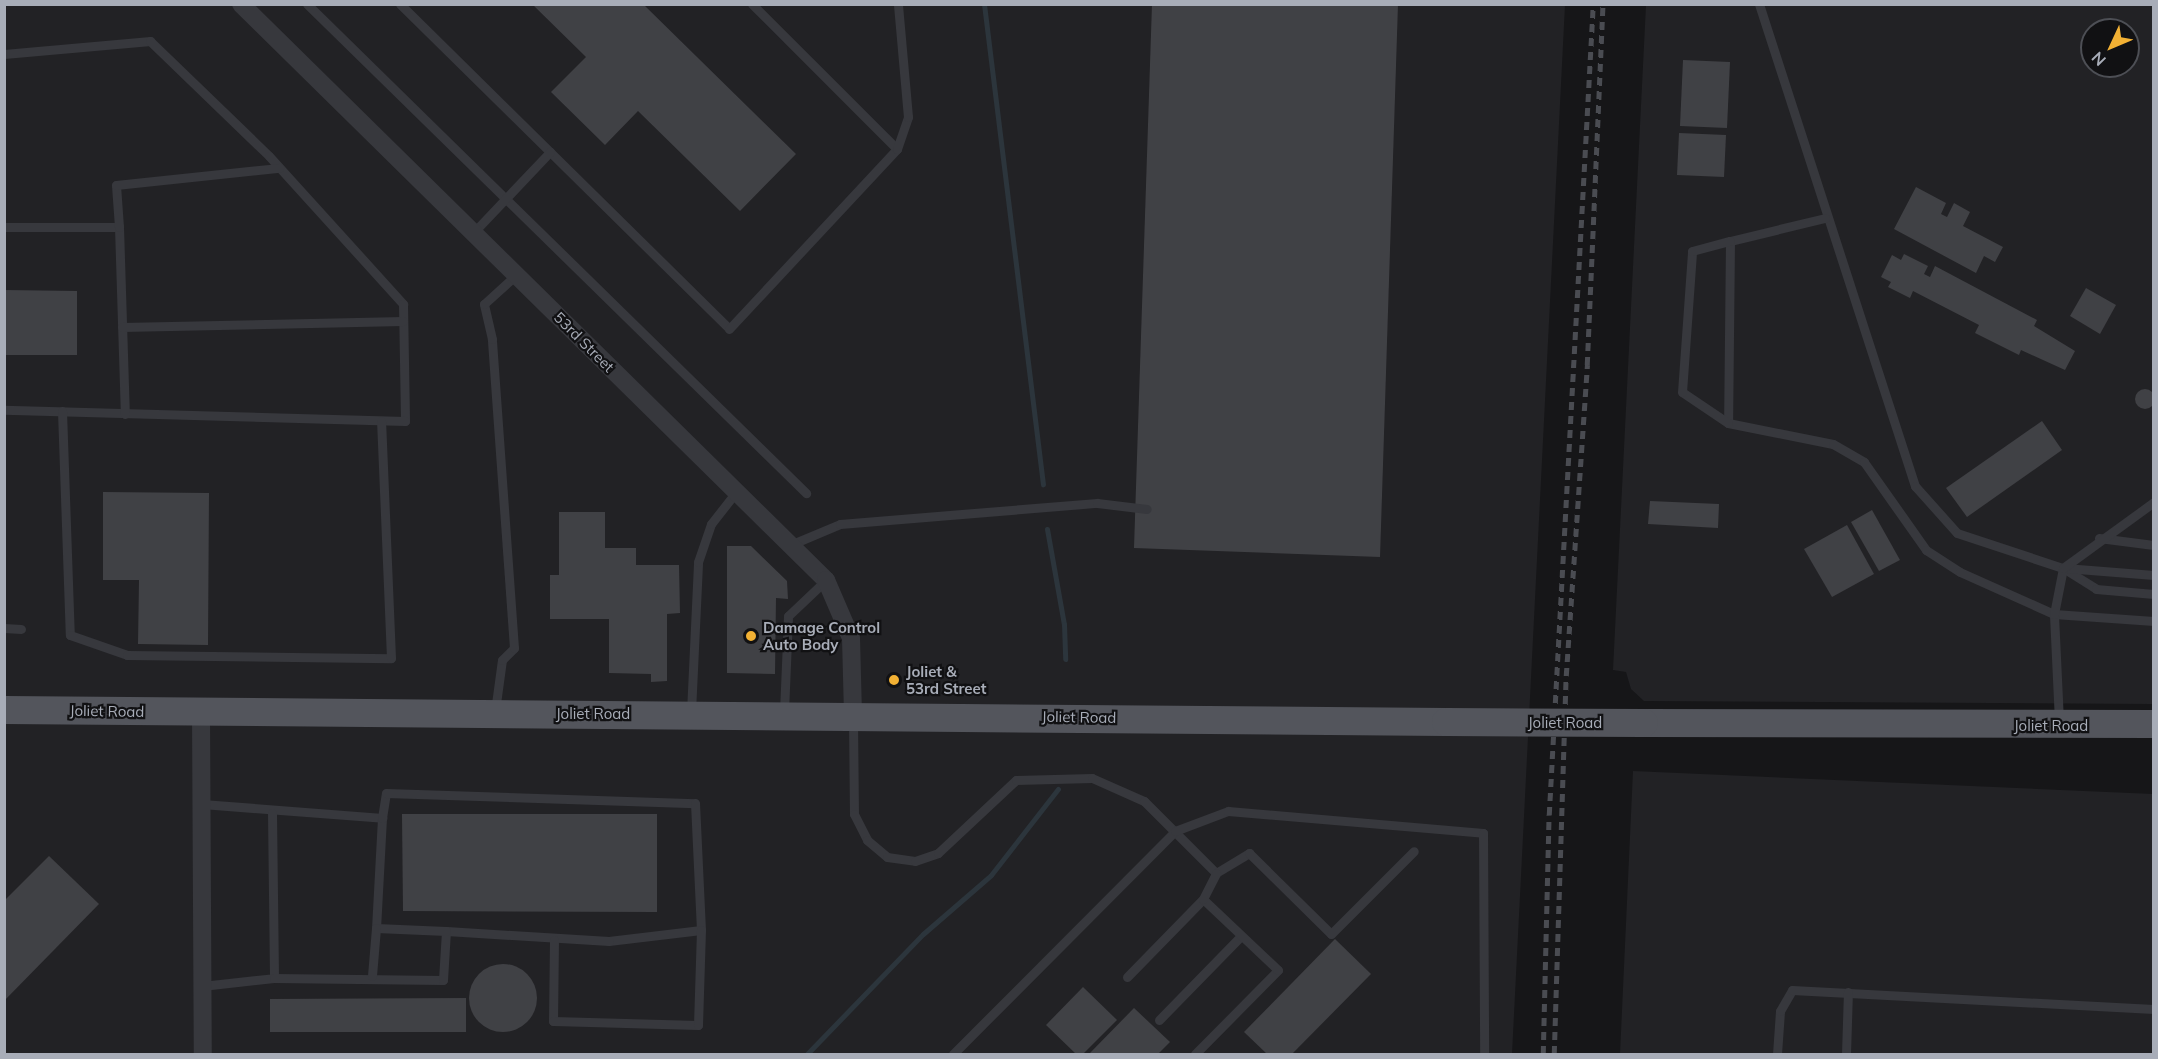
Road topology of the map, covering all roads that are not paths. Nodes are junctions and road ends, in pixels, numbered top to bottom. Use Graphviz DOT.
graph roads {
  1 [pos="242,4"];
  2 [pos="306,4"];
  3 [pos="400,4"];
  4 [pos="752,4"];
  5 [pos="898,4"];
  6 [pos="1759,4"];
  7 [pos="4,54"];
  8 [pos="897,149"];
  9 [pos="550,152"];
  10 [pos="279,168"];
  11 [pos="505,200"];
  12 [pos="1825,218"];
  13 [pos="4,227"];
  14 [pos="119,227"];
  15 [pos="473,233"];
  16 [pos="1730,241"];
  17 [pos="516,275"];
  18 [pos="403,321"];
  19 [pos="122,327"];
  20 [pos="4,410"];
  21 [pos="62,411"];
  22 [pos="124,414"];
  23 [pos="381,421"];
  24 [pos="1728,423"];
  25 [pos="736,492"];
  26 [pos="806,493"];
  27 [pos="2154,502"];
  28 [pos="1147,509"];
  29 [pos="2099,538"];
  30 [pos="790,545"];
  31 [pos="2154,545"];
  32 [pos="2063,568"];
  33 [pos="2154,575"];
  34 [pos="826,580"];
  35 [pos="2154,594"];
  36 [pos="2054,614"];
  37 [pos="2154,621"];
  38 [pos="4,628"];
  39 [pos="21,629"];
  40 [pos="4,710"];
  41 [pos="201,713"];
  42 [pos="495,713"];
  43 [pos="691,715"];
  44 [pos="783,715"];
  45 [pos="853,715"];
  46 [pos="2154,724"];
  47 [pos="2059,726"];
  48 [pos="202,804"];
  49 [pos="272,813"];
  50 [pos="382,818"];
  51 [pos="1175,831"];
  52 [pos="1414,851"];
  53 [pos="1216,873"];
  54 [pos="1203,899"];
  55 [pos="376,928"];
  56 [pos="701,930"];
  57 [pos="446,931"];
  58 [pos="1241,936"];
  59 [pos="554,940"];
  60 [pos="372,976"];
  61 [pos="1127,977"];
  62 [pos="274,978"];
  63 [pos="202,986"];
  64 [pos="1848,992"];
  65 [pos="2154,1009"];
  66 [pos="1159,1020"];
  67 [pos="203,1054"];
  68 [pos="953,1054"];
  69 [pos="1195,1054"];
  70 [pos="1484,1054"];
  71 [pos="1777,1054"];
  72 [pos="1846,1054"];
  1 -- 15 [label="street, 53rd Street"];
  2 -- 11 [label="lane"];
  3 -- 9 [label="lane"];
  4 -- 8 [label="lane"];
  5 -- 8 [label="lane"];
  6 -- 12 [label="lane"];
  7 -- 10 [label="lane"];
  8 -- 9 [label="lane"];
  9 -- 11 [label="lane"];
  10 -- 14 [label="lane"];
  10 -- 18 [label="lane"];
  11 -- 15 [label="lane"];
  11 -- 26 [label="lane"];
  12 -- 16 [label="lane"];
  12 -- 32 [label="lane"];
  13 -- 14 [label="lane"];
  14 -- 19 [label="lane"];
  15 -- 17 [label="street, 53rd Street"];
  16 -- 24 [label="lane"];
  16 -- 24 [label="lane"];
  17 -- 25 [label="street, 53rd Street"];
  17 -- 42 [label="lane"];
  18 -- 19 [label="lane"];
  18 -- 23 [label="lane"];
  19 -- 22 [label="lane"];
  20 -- 21 [label="lane"];
  21 -- 22 [label="lane"];
  21 -- 23 [label="lane"];
  22 -- 23 [label="lane"];
  24 -- 36 [label="lane"];
  25 -- 30 [label="street, 53rd Street"];
  25 -- 43 [label="lane"];
  27 -- 29 [label="lane"];
  28 -- 30 [label="lane"];
  29 -- 31 [label="lane"];
  29 -- 32 [label="lane"];
  30 -- 34 [label="street, 53rd Street"];
  32 -- 33 [label="lane"];
  32 -- 35 [label="lane"];
  32 -- 36 [label="lane"];
  34 -- 44 [label="lane"];
  34 -- 45 [label="street, 53rd Street"];
  36 -- 37 [label="lane"];
  36 -- 47 [label="lane"];
  38 -- 39 [label="lane"];
  40 -- 41 [label="main road, Joliet Road"];
  41 -- 42 [label="main road, Joliet Road"];
  41 -- 48 [label="street"];
  42 -- 43 [label="main road, Joliet Road"];
  43 -- 44 [label="main road, Joliet Road"];
  44 -- 45 [label="main road, Joliet Road"];
  45 -- 47 [label="main road, Joliet Road, bridge"];
  45 -- 51 [label="lane"];
  46 -- 47 [label="main road, Joliet Road"];
  48 -- 49 [label="lane"];
  48 -- 63 [label="street"];
  49 -- 50 [label="lane"];
  49 -- 62 [label="lane"];
  50 -- 55 [label="lane"];
  50 -- 56 [label="lane"];
  51 -- 53 [label="lane"];
  51 -- 68 [label="lane"];
  51 -- 70 [label="lane"];
  52 -- 53 [label="lane"];
  53 -- 54 [label="lane"];
  54 -- 58 [label="lane"];
  54 -- 61 [label="lane"];
  55 -- 57 [label="lane"];
  55 -- 60 [label="lane"];
  56 -- 59 [label="lane"];
  56 -- 59 [label="lane"];
  57 -- 59 [label="lane"];
  57 -- 60 [label="lane"];
  58 -- 66 [label="lane"];
  58 -- 69 [label="lane"];
  60 -- 62 [label="lane"];
  62 -- 63 [label="lane"];
  63 -- 67 [label="street"];
  64 -- 65 [label="lane"];
  64 -- 71 [label="lane"];
  64 -- 72 [label="lane"];
}
